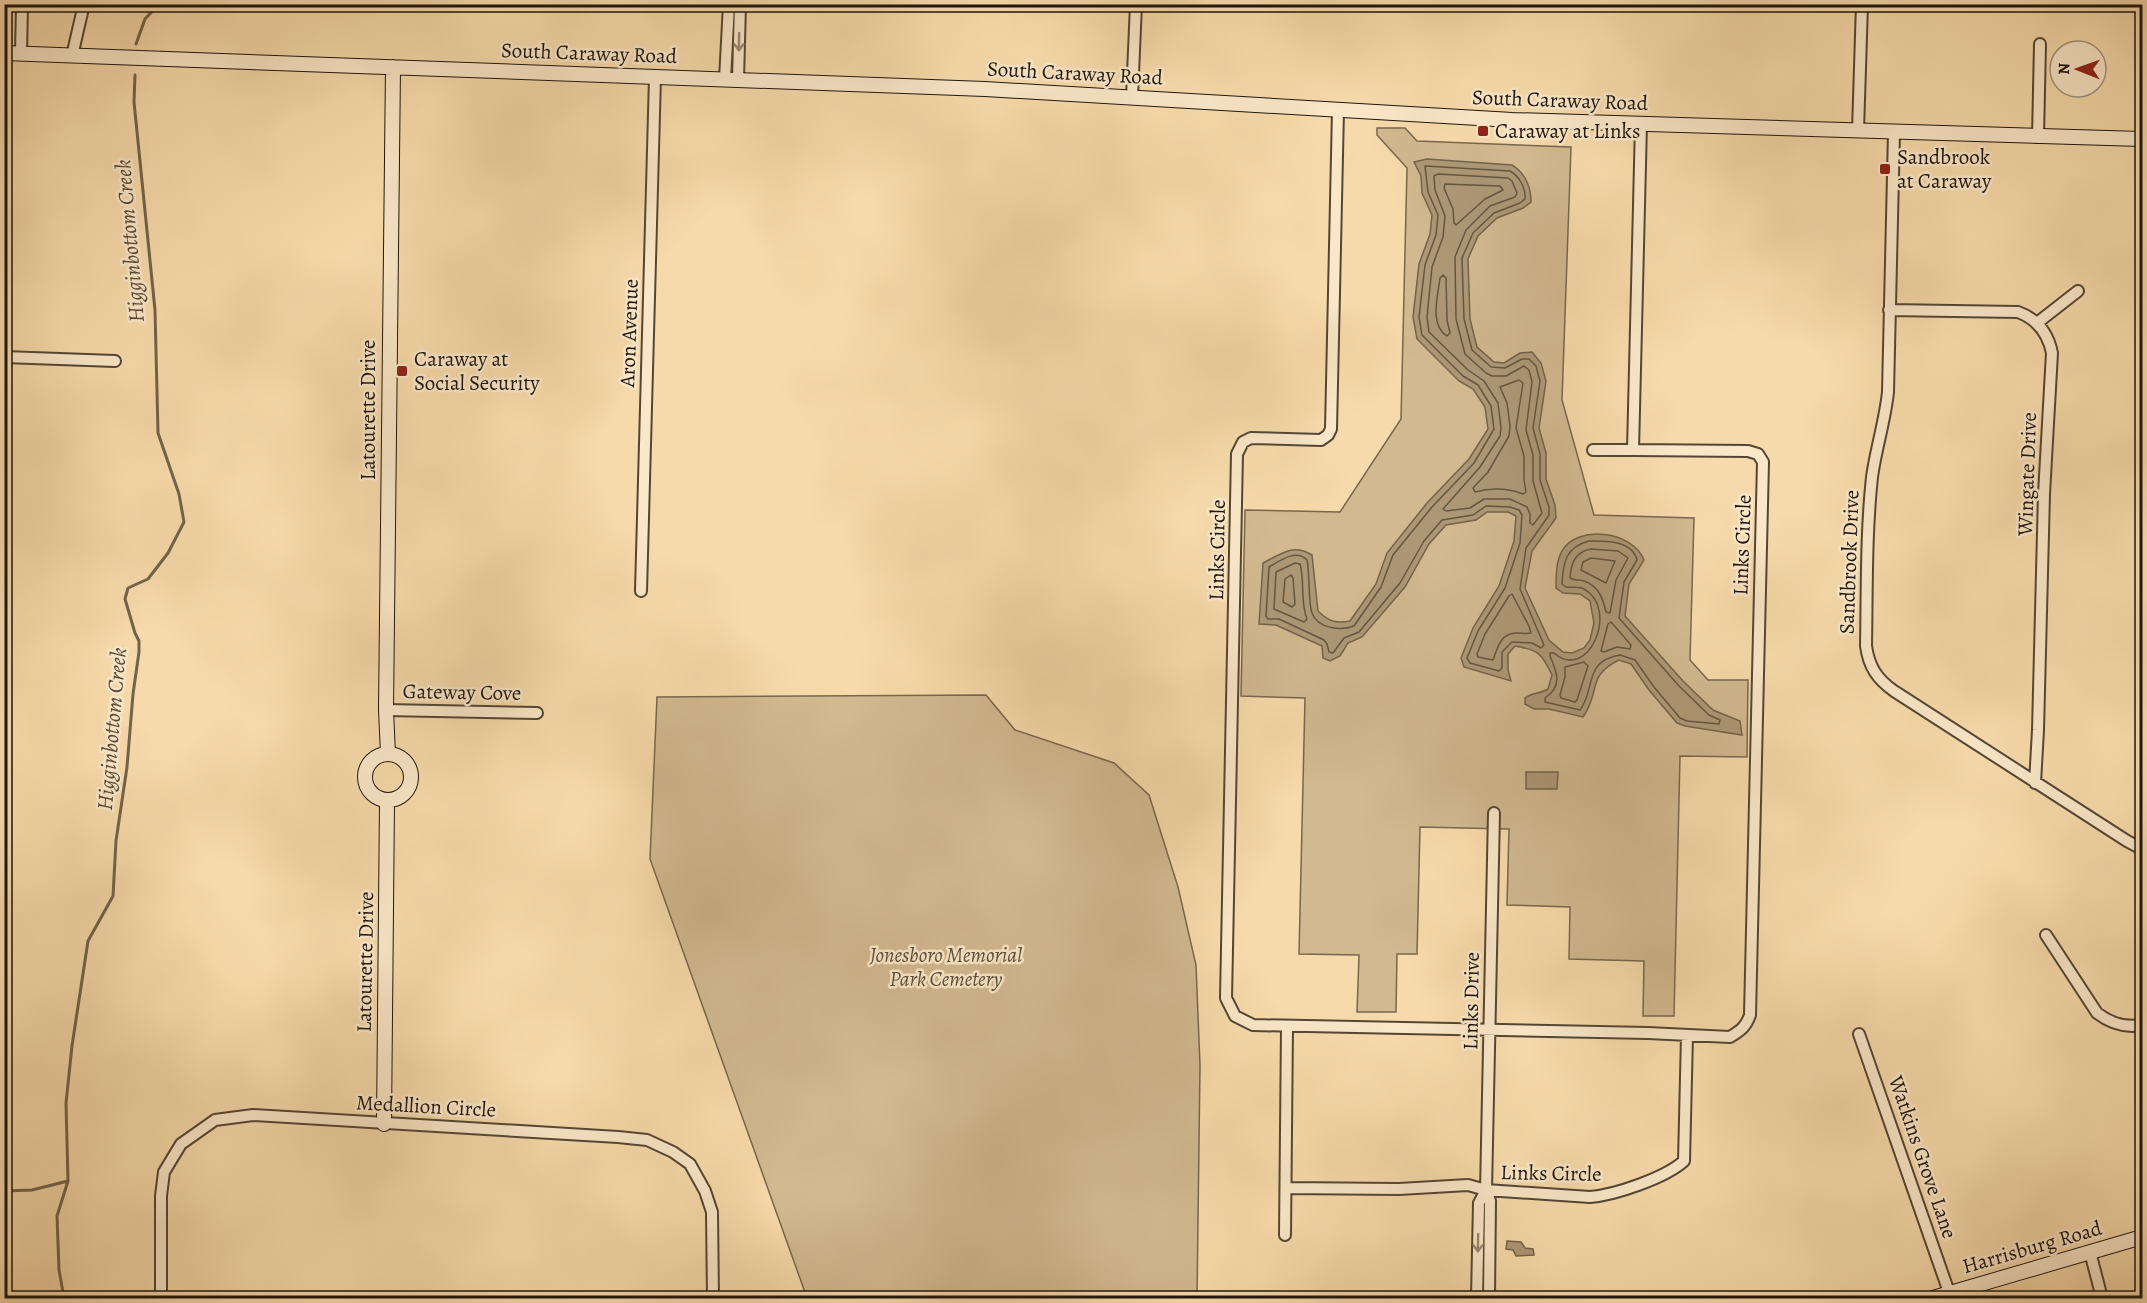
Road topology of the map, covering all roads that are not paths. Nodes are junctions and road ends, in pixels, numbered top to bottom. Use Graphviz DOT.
graph roads {
  1 [pos="22,4"];
  2 [pos="84,4"];
  3 [pos="729,4"];
  4 [pos="740,4"];
  5 [pos="1136,4"];
  6 [pos="1862,4"];
  7 [pos="2040,44"];
  8 [pos="4,53"];
  9 [pos="21,54"];
  10 [pos="72,56"];
  11 [pos="393,67"];
  12 [pos="655,76"];
  13 [pos="732,79"];
  14 [pos="1132,97"];
  15 [pos="1338,110"];
  16 [pos="1641,124"];
  17 [pos="1858,131"];
  18 [pos="1894,132"];
  19 [pos="2038,137"];
  20 [pos="2142,140"];
  21 [pos="2078,291"];
  22 [pos="1889,310"];
  23 [pos="2037,324"];
  24 [pos="4,357"];
  25 [pos="115,361"];
  26 [pos="1593,450"];
  27 [pos="1633,450"];
  28 [pos="641,591"];
  29 [pos="386,710"];
  30 [pos="537,713"];
  31 [pos="388,754"];
  32 [pos="2035,783"];
  33 [pos="387,800"];
  34 [pos="1494,813"];
  35 [pos="2142,849"];
  36 [pos="2046,935"];
  37 [pos="2142,1025"];
  38 [pos="1287,1026"];
  39 [pos="1490,1030"];
  40 [pos="1859,1034"];
  41 [pos="1687,1035"];
  42 [pos="384,1124"];
  43 [pos="1286,1188"];
  44 [pos="1486,1190"];
  45 [pos="1285,1235"];
  46 [pos="2142,1237"];
  47 [pos="2090,1252"];
  48 [pos="1951,1296"];
  49 [pos="161,1299"];
  50 [pos="713,1299"];
  51 [pos="1477,1299"];
  52 [pos="1489,1299"];
  53 [pos="1933,1299"];
  54 [pos="2102,1299"];
  1 -- 9 [label="street"];
  2 -- 10 [label="street"];
  3 -- 13 [label="street"];
  4 -- 13 [label="street, one-way"];
  5 -- 14 [label="street"];
  6 -- 17 [label="street"];
  7 -- 19 [label="street"];
  8 -- 9 [label="street, South Caraway Road"];
  9 -- 10 [label="street, South Caraway Road"];
  10 -- 11 [label="street, South Caraway Road"];
  11 -- 12 [label="street, South Caraway Road"];
  11 -- 29 [label="street, Latourette Drive"];
  12 -- 13 [label="street, South Caraway Road"];
  12 -- 28 [label="street, Aron Avenue"];
  13 -- 14 [label="street, South Caraway Road"];
  14 -- 15 [label="street, South Caraway Road"];
  15 -- 16 [label="street, South Caraway Road"];
  15 -- 38 [label="street, Links Circle"];
  16 -- 17 [label="street, South Caraway Road"];
  16 -- 27 [label="street"];
  17 -- 18 [label="street, South Caraway Road"];
  18 -- 19 [label="street, South Caraway Road"];
  18 -- 22 [label="street, Sandbrook Drive"];
  19 -- 20 [label="street, South Caraway Road"];
  21 -- 23 [label="street"];
  22 -- 23 [label="street"];
  22 -- 32 [label="street, Sandbrook Drive"];
  23 -- 32 [label="street, Wingate Drive"];
  24 -- 25 [label="street"];
  26 -- 27 [label="street"];
  27 -- 41 [label="street, Links Circle"];
  29 -- 30 [label="street, Gateway Cove"];
  29 -- 31 [label="street, Latourette Drive"];
  31 -- 33 [label="street"];
  31 -- 33 [label="street"];
  32 -- 35 [label="street, Sandbrook Drive"];
  33 -- 42 [label="street, Latourette Drive"];
  34 -- 39 [label="street, Links Drive"];
  36 -- 37 [label="street"];
  38 -- 39 [label="street, Links Circle"];
  38 -- 43 [label="street"];
  39 -- 41 [label="street, Links Circle"];
  39 -- 44 [label="street, Links Drive"];
  40 -- 48 [label="street, Watkins Grove Lane"];
  41 -- 44 [label="street, Links Circle"];
  42 -- 49 [label="street, Medallion Circle"];
  42 -- 50 [label="street, Medallion Circle"];
  43 -- 44 [label="street, Links Circle"];
  43 -- 45 [label="street"];
  44 -- 51 [label="street, Links Drive, one-way"];
  44 -- 52 [label="street, Links Drive"];
  46 -- 47 [label="street, Harrisburg Road"];
  47 -- 48 [label="street, Harrisburg Road"];
  47 -- 54 [label="street"];
  48 -- 53 [label="street, Harrisburg Road"];
}
